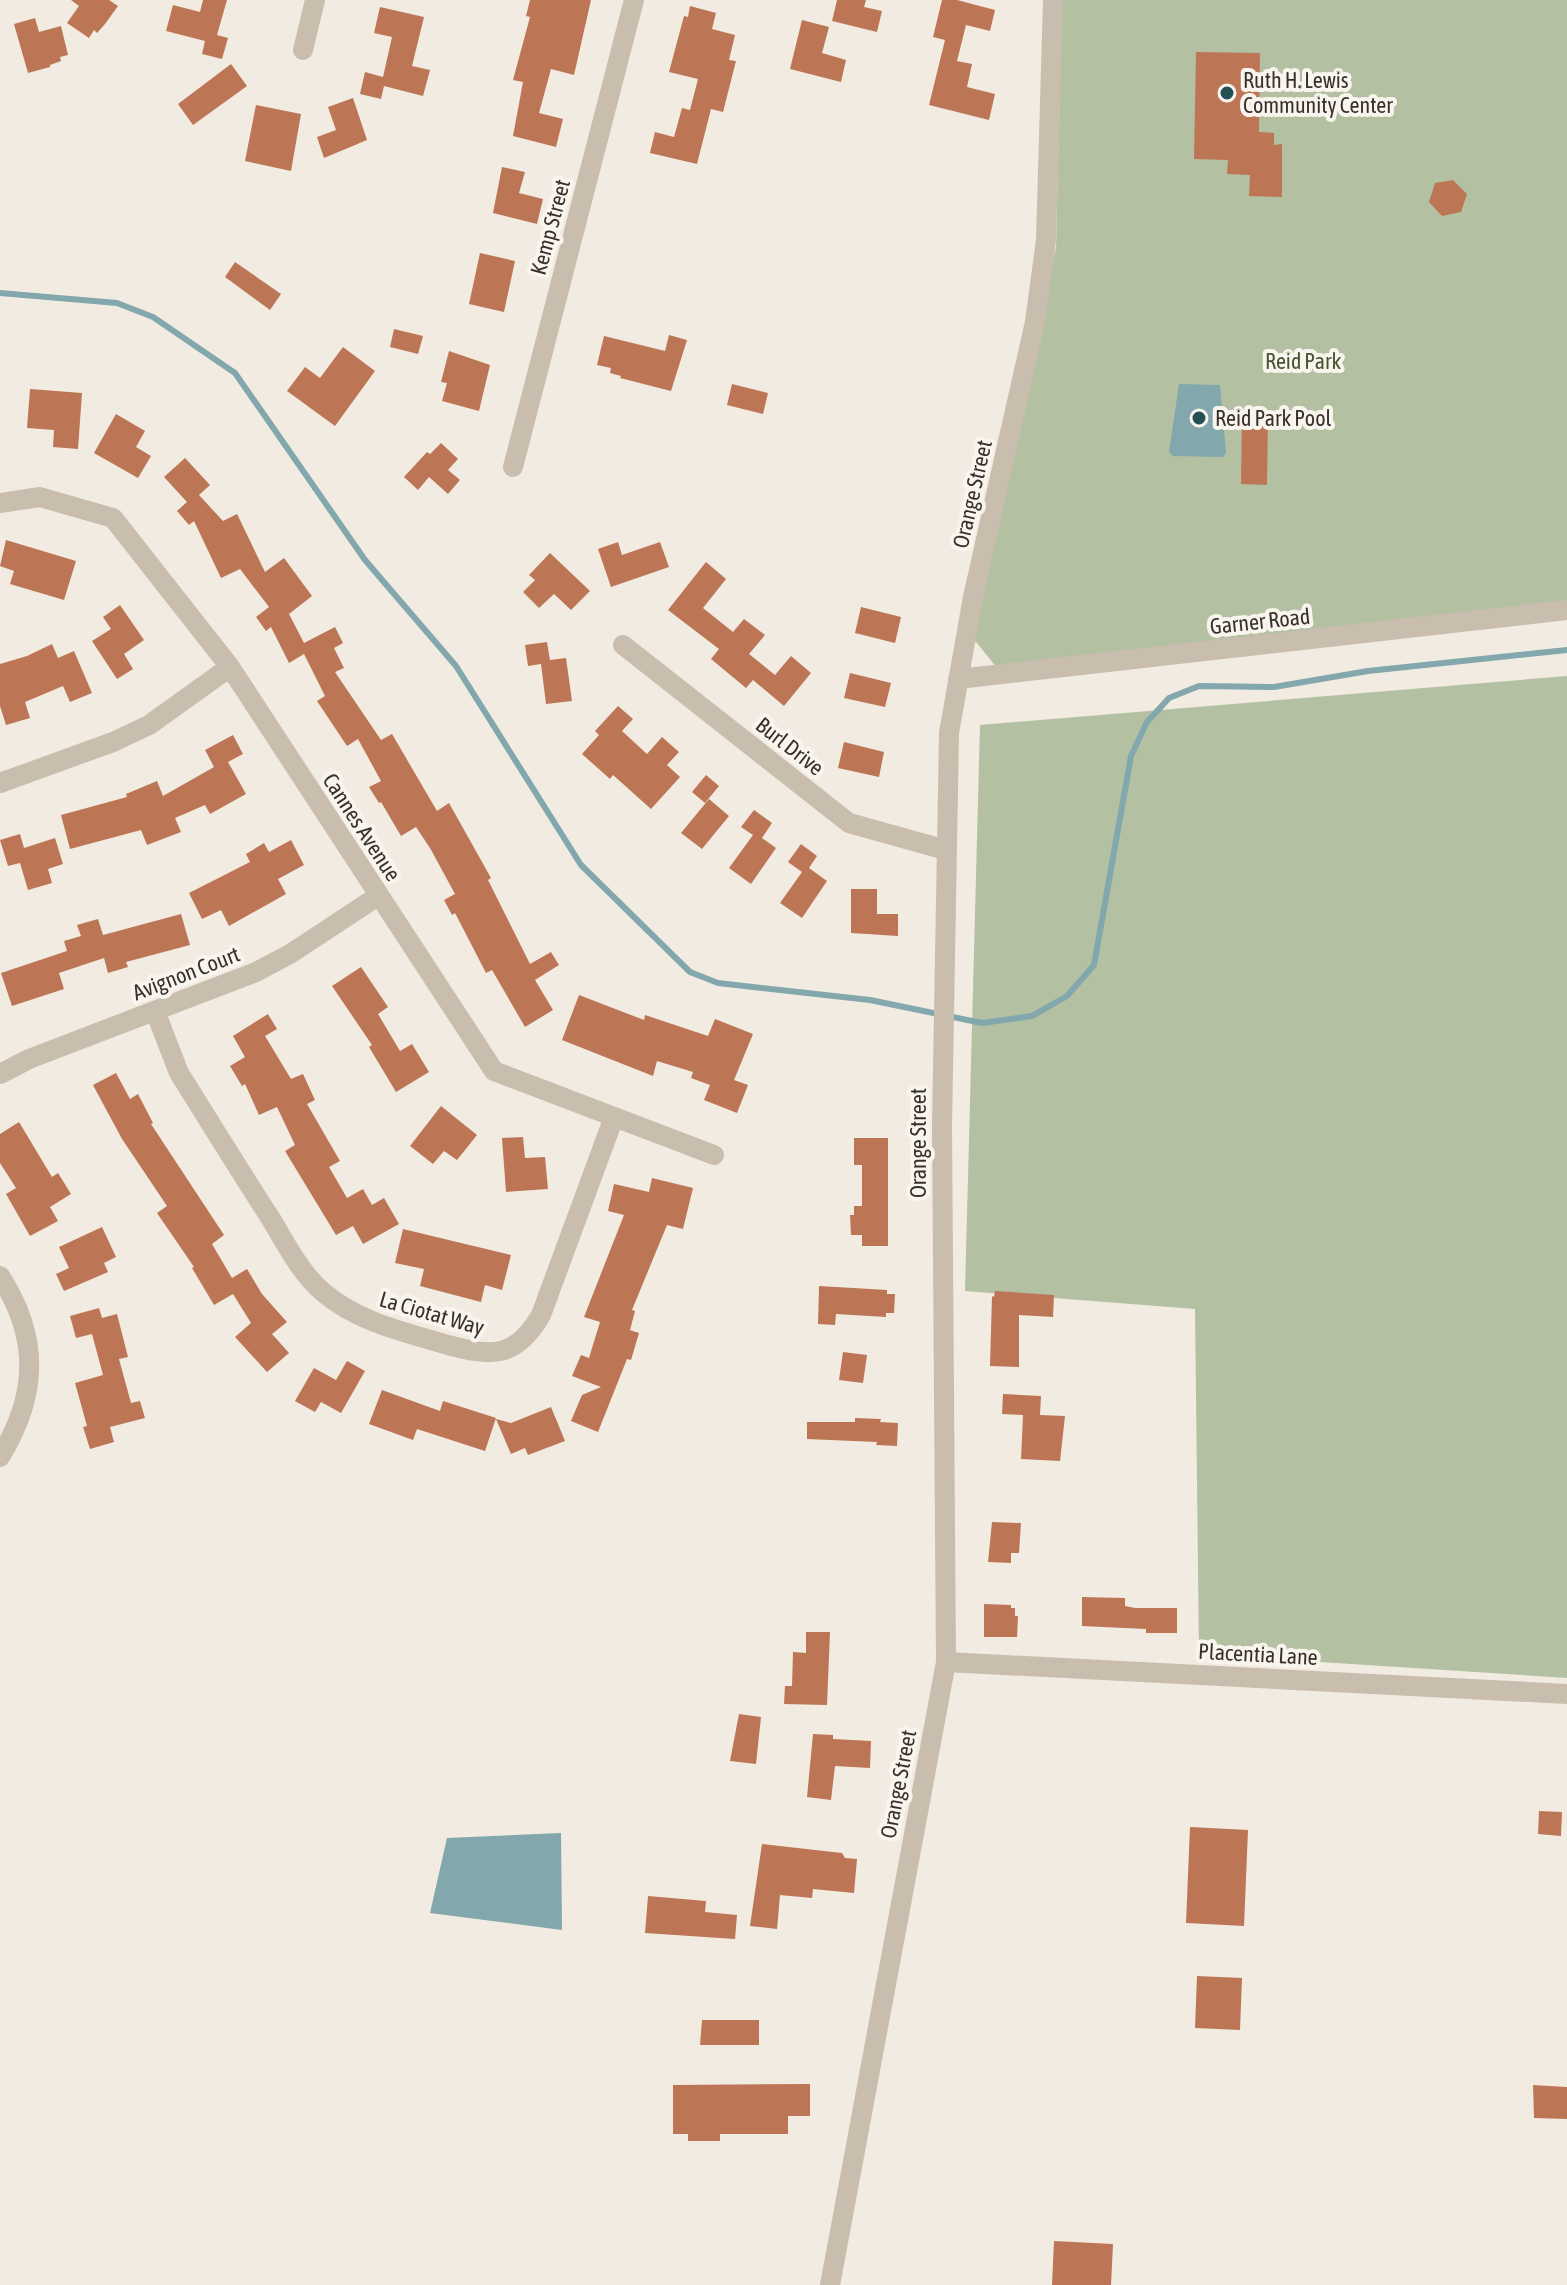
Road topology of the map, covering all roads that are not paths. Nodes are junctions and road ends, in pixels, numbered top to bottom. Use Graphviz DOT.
graph roads {
  1 [pos="315,0"];
  2 [pos="634,0"];
  3 [pos="1053,0"];
  4 [pos="303,50"];
  5 [pos="513,467"];
  6 [pos="0,503"];
  7 [pos="1567,610"];
  8 [pos="623,645"];
  9 [pos="230,667"];
  10 [pos="958,679"];
  11 [pos="0,783"];
  12 [pos="946,850"];
  13 [pos="378,896"];
  14 [pos="155,1011"];
  15 [pos="0,1074"];
  16 [pos="614,1117"];
  17 [pos="714,1155"];
  18 [pos="0,1276"];
  19 [pos="0,1457"];
  20 [pos="946,1662"];
  21 [pos="1567,1694"];
  22 [pos="830,2285"];
  1 -- 4 [label="street"];
  2 -- 5 [label="street, Kemp Street"];
  3 -- 10 [label="street, Orange Street"];
  6 -- 9 [label="street, Cannes Avenue"];
  7 -- 10 [label="street, Garner Road"];
  8 -- 12 [label="street, Burl Drive"];
  9 -- 11 [label="street"];
  9 -- 13 [label="street, Cannes Avenue"];
  10 -- 12 [label="street, Orange Street"];
  12 -- 20 [label="street, Orange Street"];
  13 -- 14 [label="street, Avignon Court"];
  13 -- 16 [label="street, Cannes Avenue"];
  14 -- 15 [label="street, Avignon Court"];
  14 -- 16 [label="street, La Ciotat Way"];
  16 -- 17 [label="street, Cannes Avenue"];
  18 -- 19 [label="street"];
  20 -- 21 [label="street, Placentia Lane"];
  20 -- 22 [label="street, Orange Street"];
}
